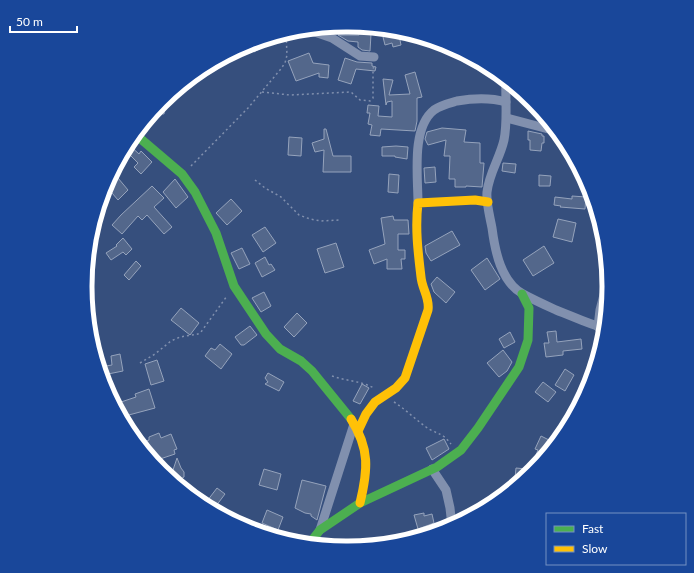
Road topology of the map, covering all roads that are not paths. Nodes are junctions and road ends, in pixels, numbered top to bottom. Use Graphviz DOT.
graph roads {
  1 [pos="319,34"];
  2 [pos="374,57"];
  3 [pos="506,88"];
  4 [pos="506,102"];
  5 [pos="507,118"];
  6 [pos="546,128"];
  7 [pos="140,138"];
  8 [pos="488,202"];
  9 [pos="418,204"];
  10 [pos="522,294"];
  11 [pos="598,327"];
  12 [pos="356,428"];
  13 [pos="432,469"];
  14 [pos="360,503"];
  15 [pos="451,519"];
  16 [pos="320,530"];
  17 [pos="313,539"];
  1 -- 2 [label="street"];
  3 -- 4 [label="street"];
  4 -- 5 [label="street"];
  4 -- 9 [label="street"];
  5 -- 6 [label="street"];
  5 -- 8 [label="street"];
  7 -- 12 [label="street"];
  8 -- 9 [label="street"];
  8 -- 10 [label="street"];
  9 -- 12 [label="street"];
  10 -- 11 [label="street"];
  10 -- 13 [label="street"];
  12 -- 14 [label="street"];
  12 -- 16 [label="street"];
  13 -- 14 [label="street"];
  13 -- 15 [label="street"];
  14 -- 16 [label="street"];
  16 -- 17 [label="street"];
}
